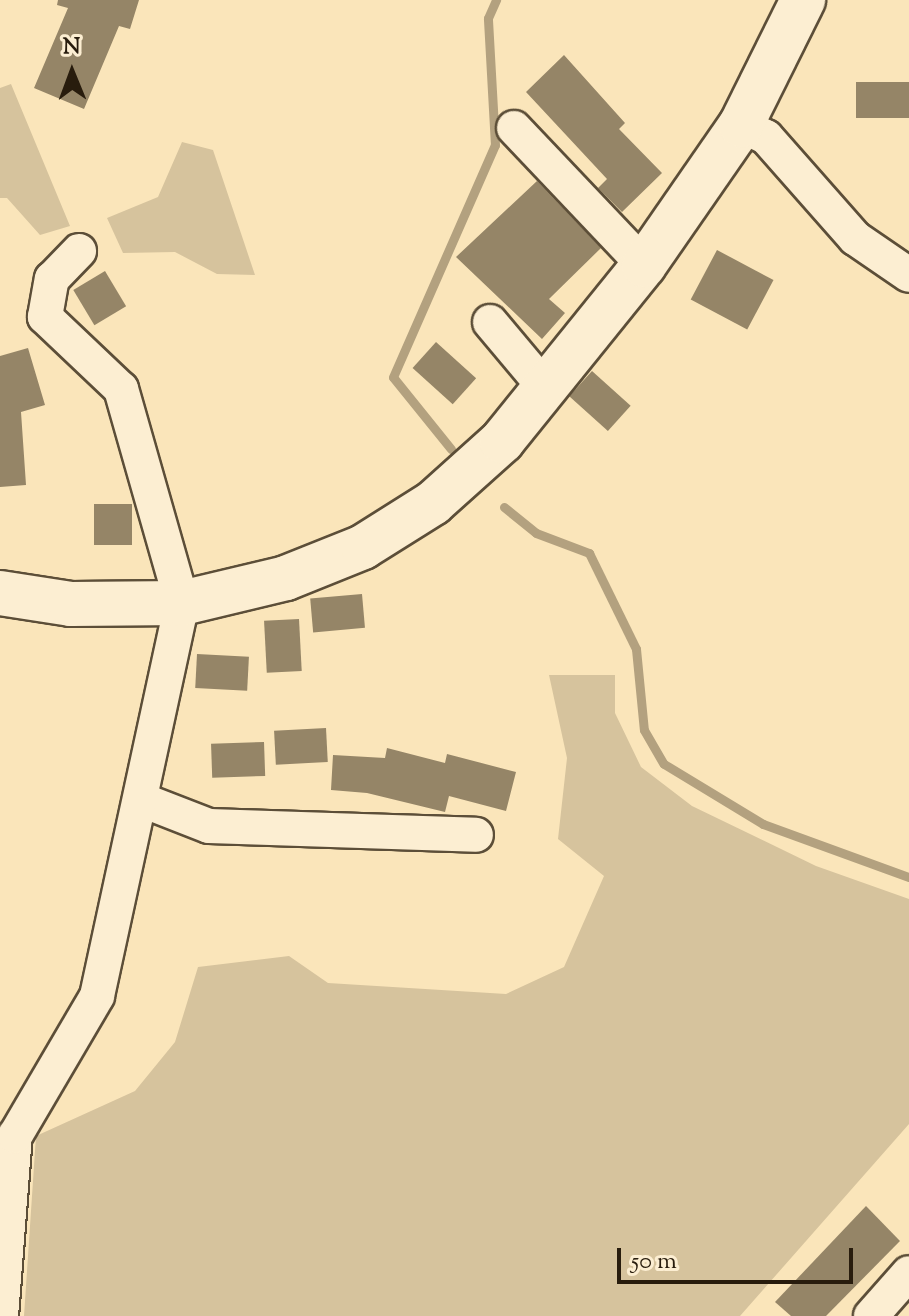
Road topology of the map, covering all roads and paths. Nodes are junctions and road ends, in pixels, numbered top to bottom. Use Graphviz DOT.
graph roads {
  1 [pos="803,0"];
  2 [pos="741,125"];
  3 [pos="514,128"];
  4 [pos="79,251"];
  5 [pos="644,265"];
  6 [pos="909,275"];
  7 [pos="490,322"];
  8 [pos="547,390"];
  9 [pos="0,593"];
  10 [pos="182,603"];
  11 [pos="142,800"];
  12 [pos="476,835"];
  13 [pos="7,1137"];
  14 [pos="909,1273"];
  15 [pos="1,1316"];
  16 [pos="871,1316"];
  1 -- 2 [label="street"];
  2 -- 5 [label="street"];
  2 -- 6 [label="street"];
  3 -- 5 [label="street"];
  4 -- 10 [label="street"];
  5 -- 8 [label="street"];
  7 -- 8 [label="street"];
  8 -- 10 [label="street"];
  9 -- 10 [label="street"];
  10 -- 11 [label="street"];
  11 -- 12 [label="street"];
  11 -- 13 [label="street"];
  13 -- 15 [label="street"];
  14 -- 16 [label="street"];
}
